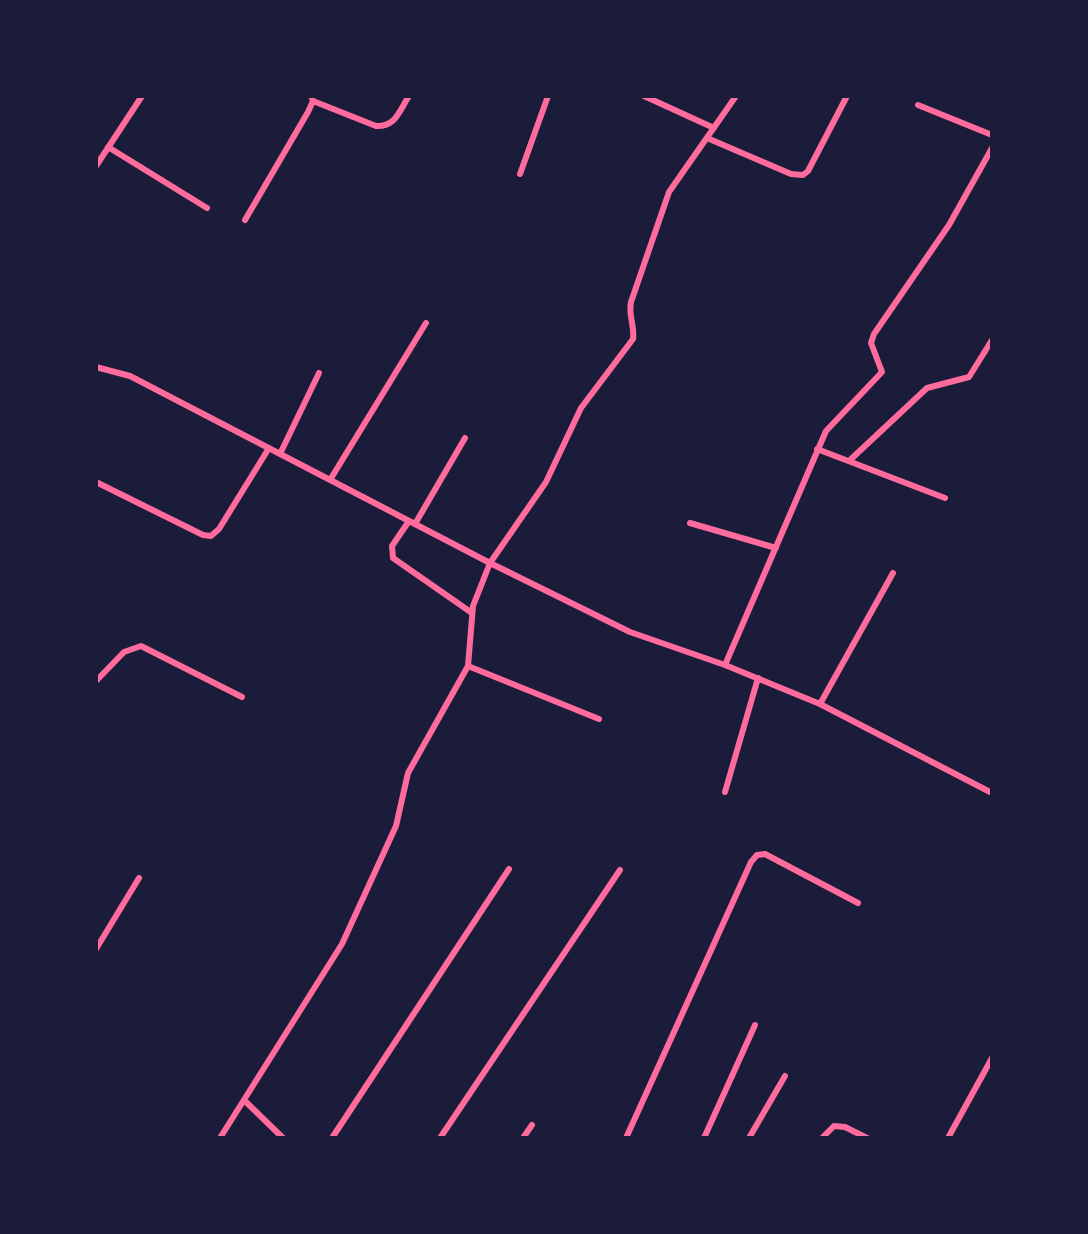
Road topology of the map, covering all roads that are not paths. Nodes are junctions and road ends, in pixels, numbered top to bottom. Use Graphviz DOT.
graph roads {
  1 [pos="142,96"];
  2 [pos="409,96"];
  3 [pos="548,96"];
  4 [pos="644,96"];
  5 [pos="736,96"];
  6 [pos="847,96"];
  7 [pos="312,98"];
  8 [pos="918,105"];
  9 [pos="714,128"];
  10 [pos="992,135"];
  11 [pos="707,138"];
  12 [pos="108,147"];
  13 [pos="992,148"];
  14 [pos="96,166"];
  15 [pos="520,174"];
  16 [pos="207,208"];
  17 [pos="245,220"];
  18 [pos="426,323"];
  19 [pos="992,340"];
  20 [pos="96,367"];
  21 [pos="319,373"];
  22 [pos="465,438"];
  23 [pos="269,448"];
  24 [pos="817,449"];
  25 [pos="280,454"];
  26 [pos="849,461"];
  27 [pos="330,480"];
  28 [pos="96,482"];
  29 [pos="945,498"];
  30 [pos="412,523"];
  31 [pos="690,524"];
  32 [pos="776,548"];
  33 [pos="490,563"];
  34 [pos="893,573"];
  35 [pos="472,613"];
  36 [pos="725,665"];
  37 [pos="468,666"];
  38 [pos="758,678"];
  39 [pos="96,681"];
  40 [pos="242,697"];
  41 [pos="820,704"];
  42 [pos="599,719"];
  43 [pos="992,784"];
  44 [pos="725,792"];
  45 [pos="991,792"];
  46 [pos="509,869"];
  47 [pos="620,870"];
  48 [pos="139,878"];
  49 [pos="858,903"];
  50 [pos="96,949"];
  51 [pos="755,1025"];
  52 [pos="992,1058"];
  53 [pos="784,1076"];
  54 [pos="245,1101"];
  55 [pos="532,1125"];
  56 [pos="220,1138"];
  57 [pos="283,1138"];
  58 [pos="332,1138"];
  59 [pos="440,1138"];
  60 [pos="523,1138"];
  61 [pos="626,1138"];
  62 [pos="704,1138"];
  63 [pos="749,1138"];
  64 [pos="822,1138"];
  65 [pos="867,1138"];
  66 [pos="948,1138"];
  1 -- 12 [label="street"];
  2 -- 7 [label="street"];
  3 -- 15 [label="street"];
  4 -- 9 [label="street"];
  5 -- 9 [label="street"];
  6 -- 11 [label="street"];
  7 -- 17 [label="street"];
  8 -- 10 [label="street"];
  9 -- 11 [label="street"];
  11 -- 33 [label="street"];
  12 -- 14 [label="street"];
  12 -- 16 [label="street"];
  13 -- 24 [label="street"];
  18 -- 27 [label="street"];
  19 -- 26 [label="street"];
  20 -- 23 [label="street"];
  21 -- 25 [label="street"];
  22 -- 30 [label="street"];
  23 -- 25 [label="street"];
  23 -- 28 [label="street"];
  24 -- 26 [label="street"];
  24 -- 32 [label="street"];
  25 -- 27 [label="street"];
  26 -- 29 [label="street"];
  27 -- 30 [label="street"];
  30 -- 33 [label="street"];
  30 -- 35 [label="street"];
  31 -- 32 [label="street"];
  32 -- 36 [label="street"];
  33 -- 35 [label="street"];
  33 -- 36 [label="street"];
  34 -- 41 [label="street"];
  35 -- 37 [label="street"];
  36 -- 38 [label="street"];
  37 -- 42 [label="street"];
  37 -- 54 [label="street"];
  38 -- 41 [label="street"];
  38 -- 44 [label="street"];
  39 -- 40 [label="street"];
  41 -- 45 [label="street"];
  43 -- 45 [label="street"];
  46 -- 58 [label="street"];
  47 -- 59 [label="street"];
  48 -- 50 [label="street"];
  49 -- 61 [label="street"];
  51 -- 62 [label="street"];
  52 -- 66 [label="street"];
  53 -- 63 [label="street"];
  54 -- 56 [label="street"];
  54 -- 57 [label="street"];
  55 -- 60 [label="street"];
  64 -- 65 [label="street"];
}
